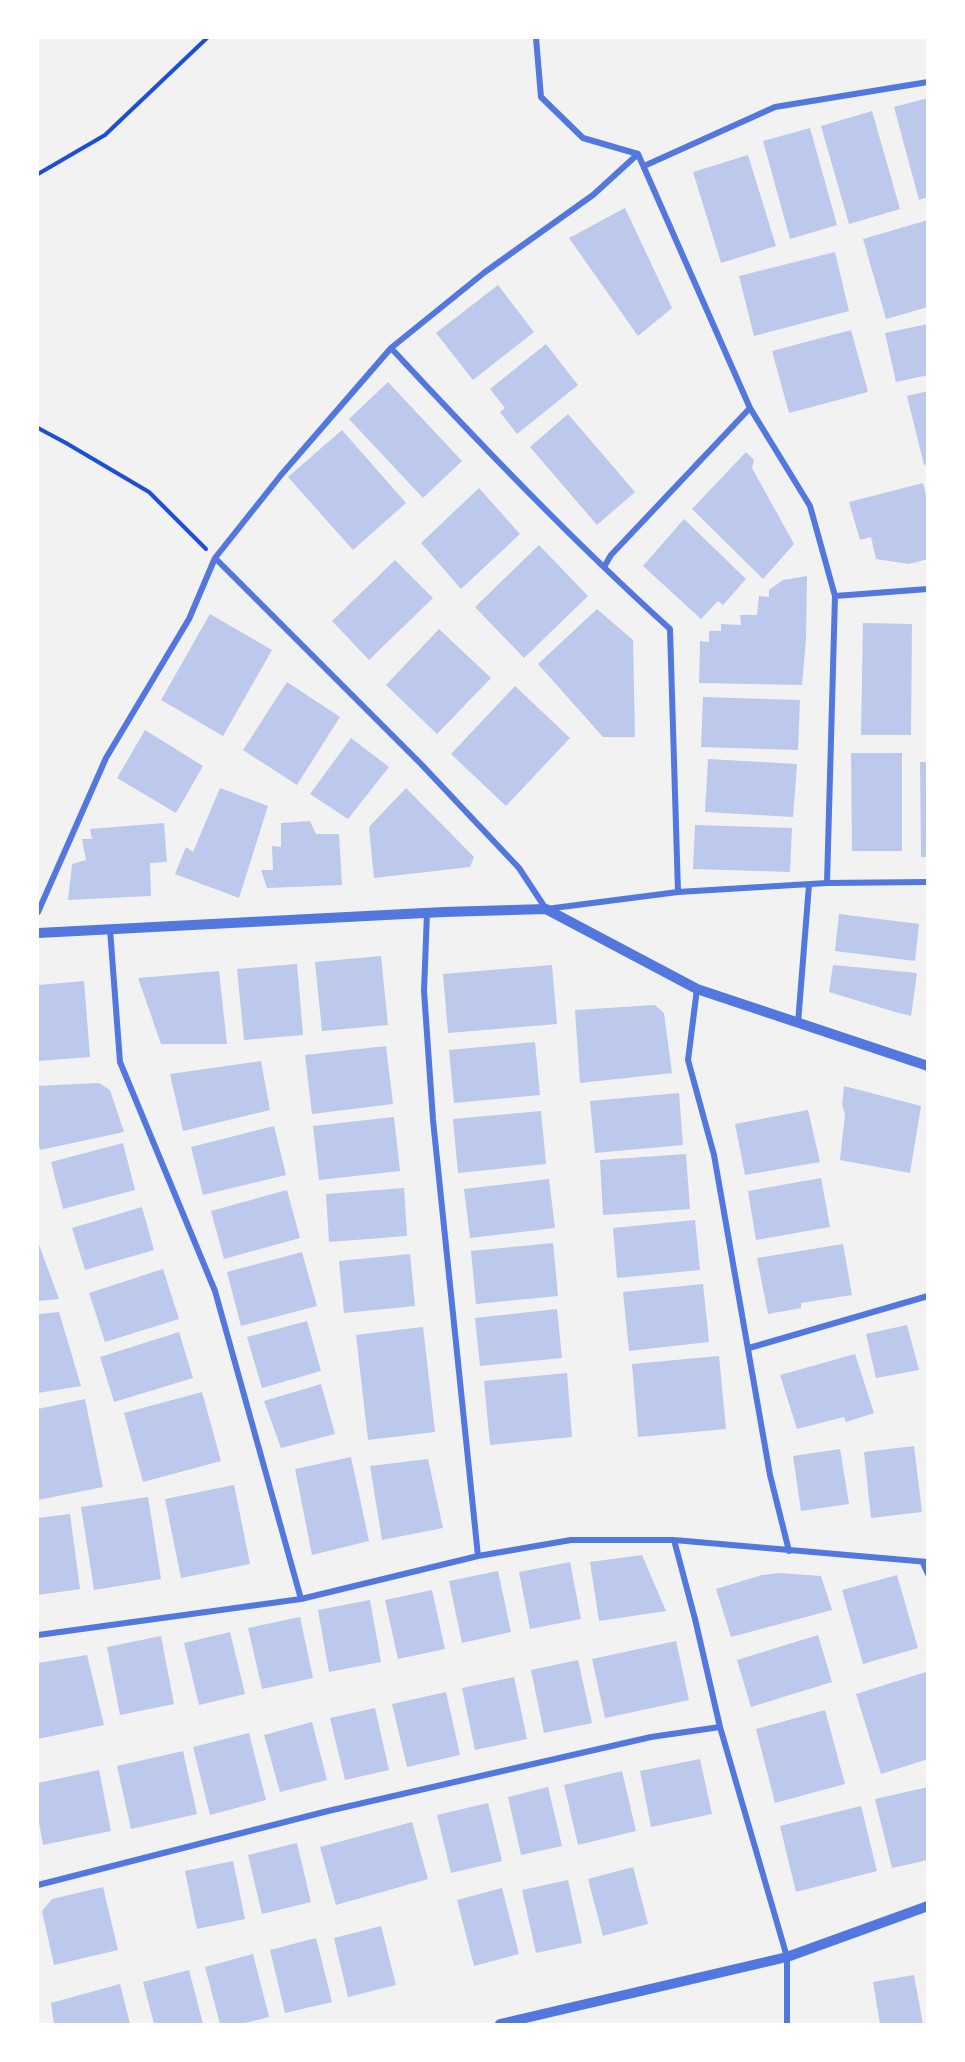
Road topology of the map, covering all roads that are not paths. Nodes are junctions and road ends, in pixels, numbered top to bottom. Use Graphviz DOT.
graph roads {
  1 [pos="536,38"];
  2 [pos="927,82"];
  3 [pos="638,154"];
  4 [pos="644,166"];
  5 [pos="391,348"];
  6 [pos="750,408"];
  7 [pos="215,558"];
  8 [pos="604,567"];
  9 [pos="927,589"];
  10 [pos="835,596"];
  11 [pos="927,882"];
  12 [pos="827,883"];
  13 [pos="809,885"];
  14 [pos="678,892"];
  15 [pos="546,909"];
  16 [pos="38,912"];
  17 [pos="427,913"];
  18 [pos="110,929"];
  19 [pos="38,933"];
  20 [pos="697,989"];
  21 [pos="798,1024"];
  22 [pos="927,1066"];
  23 [pos="927,1296"];
  24 [pos="749,1348"];
  25 [pos="674,1540"];
  26 [pos="789,1551"];
  27 [pos="478,1556"];
  28 [pos="925,1562"];
  29 [pos="927,1574"];
  30 [pos="301,1599"];
  31 [pos="38,1635"];
  32 [pos="720,1727"];
  33 [pos="38,1885"];
  34 [pos="927,1906"];
  35 [pos="787,1957"];
  36 [pos="500,2025"];
  37 [pos="787,2025"];
  1 -- 3 [label="street"];
  2 -- 4 [label="street"];
  3 -- 4 [label="street"];
  3 -- 5 [label="street"];
  4 -- 6 [label="street"];
  5 -- 7 [label="street"];
  5 -- 8 [label="street"];
  6 -- 8 [label="street"];
  6 -- 10 [label="street"];
  7 -- 15 [label="street"];
  7 -- 16 [label="street"];
  8 -- 14 [label="street"];
  9 -- 10 [label="street"];
  10 -- 12 [label="street"];
  11 -- 12 [label="street"];
  12 -- 13 [label="street"];
  13 -- 14 [label="street"];
  13 -- 21 [label="street"];
  14 -- 15 [label="street"];
  15 -- 17 [label="street"];
  15 -- 20 [label="street"];
  17 -- 18 [label="street"];
  17 -- 27 [label="street"];
  18 -- 19 [label="street"];
  18 -- 30 [label="street"];
  20 -- 21 [label="street"];
  20 -- 24 [label="street"];
  21 -- 22 [label="street"];
  23 -- 24 [label="street"];
  24 -- 26 [label="street"];
  25 -- 26 [label="street"];
  25 -- 27 [label="street"];
  25 -- 32 [label="street"];
  26 -- 28 [label="street"];
  27 -- 30 [label="street"];
  28 -- 29 [label="street"];
  30 -- 31 [label="street"];
  32 -- 33 [label="street"];
  32 -- 35 [label="street"];
  34 -- 35 [label="street"];
  35 -- 36 [label="street"];
  35 -- 37 [label="street"];
}
